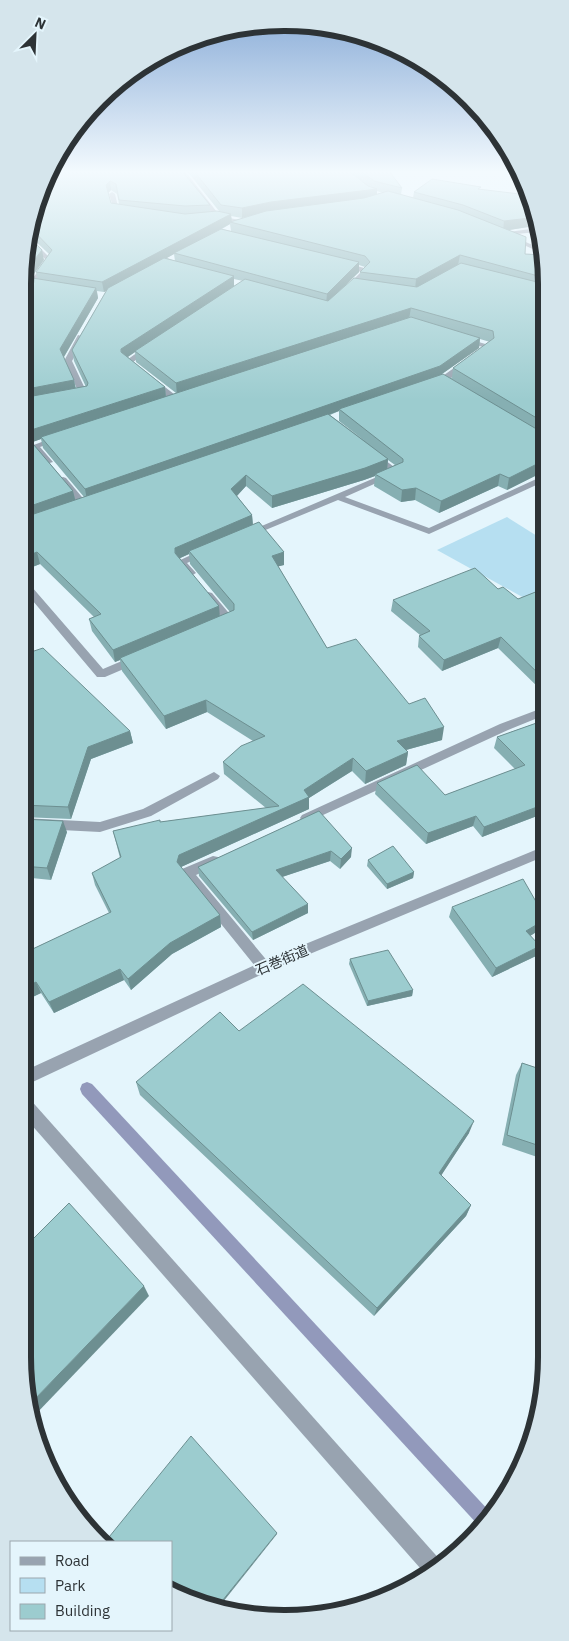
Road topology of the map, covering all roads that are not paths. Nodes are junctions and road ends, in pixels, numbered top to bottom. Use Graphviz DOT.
graph roads {
  1 [pos="37,248"];
  2 [pos="334,262"];
  3 [pos="31,285"];
  4 [pos="31,285"];
  5 [pos="351,285"];
  6 [pos="360,286"];
  7 [pos="49,288"];
  8 [pos="339,297"];
  9 [pos="86,327"];
  10 [pos="453,336"];
  11 [pos="152,346"];
  12 [pos="443,380"];
  13 [pos="425,386"];
  14 [pos="451,386"];
  15 [pos="185,397"];
  16 [pos="67,398"];
  17 [pos="176,400"];
  18 [pos="167,403"];
  19 [pos="64,437"];
  20 [pos="367,449"];
  21 [pos="54,468"];
  22 [pos="60,476"];
  23 [pos="538,481"];
  24 [pos="338,497"];
  25 [pos="85,505"];
  26 [pos="237,539"];
  27 [pos="218,546"];
  28 [pos="31,592"];
  29 [pos="210,627"];
  30 [pos="146,655"];
  31 [pos="538,714"];
  32 [pos="214,776"];
  33 [pos="31,823"];
  34 [pos="296,823"];
  35 [pos="538,854"];
  36 [pos="223,857"];
  37 [pos="264,967"];
  38 [pos="31,1076"];
  39 [pos="31,1112"];
  40 [pos="431,1563"];
  1 -- 4 [label="street"];
  2 -- 5 [label="street"];
  3 -- 7 [label="street"];
  5 -- 6 [label="street"];
  5 -- 8 [label="street"];
  9 -- 16 [label="street"];
  10 -- 12 [label="street"];
  11 -- 17 [label="street"];
  12 -- 13 [label="street"];
  12 -- 14 [label="street"];
  15 -- 17 [label="street"];
  17 -- 18 [label="street"];
  19 -- 21 [label="street"];
  20 -- 24 [label="street"];
  22 -- 25 [label="street"];
  23 -- 24 [label="street"];
  24 -- 26 [label="street"];
  27 -- 29 [label="street"];
  28 -- 30 [label="street"];
  31 -- 34 [label="street"];
  32 -- 33 [label="street"];
  35 -- 37 [label="street, 石巻街道"];
  36 -- 37 [label="street"];
  37 -- 38 [label="street, 石巻街道"];
  39 -- 40 [label="street"];
}
